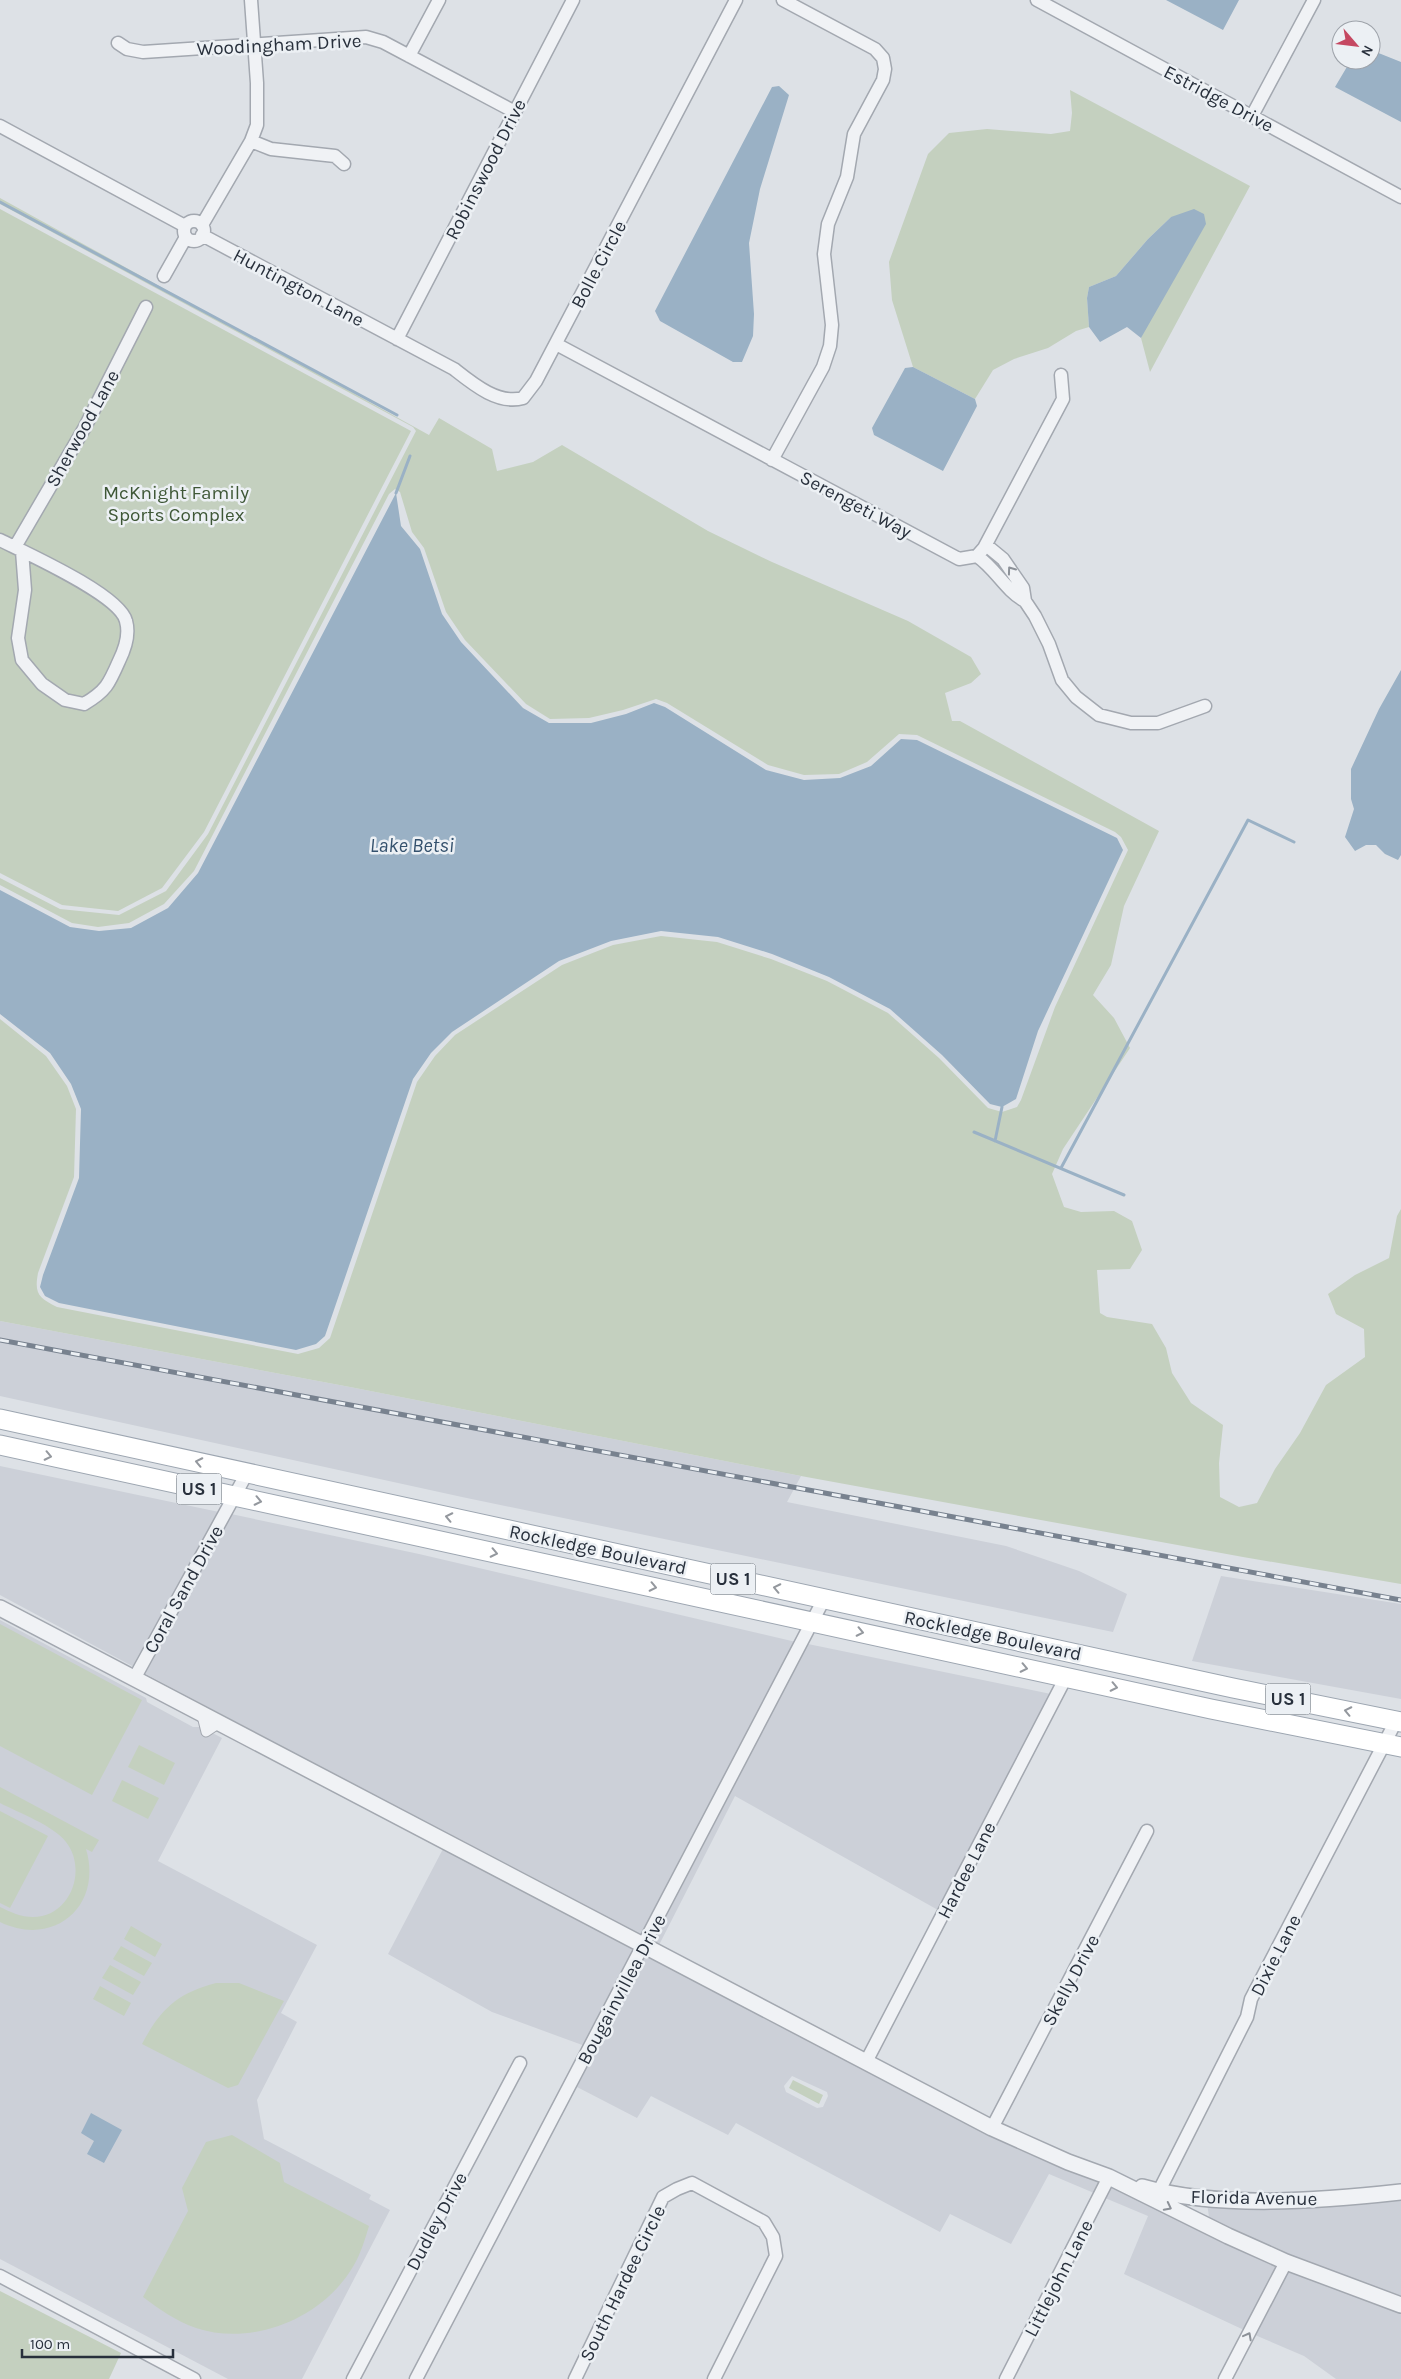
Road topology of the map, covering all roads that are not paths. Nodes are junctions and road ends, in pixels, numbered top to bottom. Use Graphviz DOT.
graph roads {
  1 [pos="251,0"];
  2 [pos="439,0"];
  3 [pos="573,0"];
  4 [pos="736,0"];
  5 [pos="783,0"];
  6 [pos="1037,0"];
  7 [pos="1314,0"];
  8 [pos="118,43"];
  9 [pos="254,45"];
  10 [pos="409,56"];
  11 [pos="515,112"];
  12 [pos="1252,116"];
  13 [pos="0,126"];
  14 [pos="251,141"];
  15 [pos="344,164"];
  16 [pos="1401,197"];
  17 [pos="202,230"];
  18 [pos="186,232"];
  19 [pos="164,276"];
  20 [pos="146,308"];
  21 [pos="397,339"];
  22 [pos="556,344"];
  23 [pos="1062,375"];
  24 [pos="772,460"];
  25 [pos="0,540"];
  26 [pos="986,545"];
  27 [pos="18,549"];
  28 [pos="977,556"];
  29 [pos="1025,601"];
  30 [pos="1205,706"];
  31 [pos="5,1425"];
  32 [pos="72,1435"];
  33 [pos="8,1447"];
  34 [pos="247,1473"];
  35 [pos="234,1496"];
  36 [pos="489,1526"];
  37 [pos="447,1542"];
  38 [pos="565,1542"];
  39 [pos="518,1558"];
  40 [pos="824,1599"];
  41 [pos="0,1608"];
  42 [pos="813,1622"];
  43 [pos="1111,1661"];
  44 [pos="1066,1677"];
  45 [pos="134,1679"];
  46 [pos="1399,1721"];
  47 [pos="1393,1746"];
  48 [pos="1147,1832"];
  49 [pos="644,1946"];
  50 [pos="866,2062"];
  51 [pos="520,2063"];
  52 [pos="992,2128"];
  53 [pos="1109,2177"];
  54 [pos="1158,2191"];
  55 [pos="1401,2192"];
  56 [pos="1200,2198"];
  57 [pos="1214,2230"];
  58 [pos="1286,2262"];
  59 [pos="0,2276"];
  60 [pos="1401,2305"];
  61 [pos="186,2377"];
  62 [pos="353,2379"];
  63 [pos="416,2379"];
  64 [pos="576,2379"];
  65 [pos="714,2379"];
  66 [pos="1006,2379"];
  67 [pos="1225,2379"];
  1 -- 9 [label="street"];
  2 -- 10 [label="street"];
  3 -- 11 [label="street, Robinswood Drive"];
  4 -- 22 [label="street, Bolle Circle"];
  5 -- 24 [label="street"];
  6 -- 12 [label="street, Estridge Drive"];
  7 -- 12 [label="street"];
  8 -- 9 [label="street, Woodingham Drive"];
  9 -- 10 [label="street, Woodingham Drive"];
  9 -- 14 [label="street"];
  10 -- 11 [label="street, Woodingham Drive"];
  11 -- 21 [label="street, Robinswood Drive"];
  12 -- 16 [label="street, Estridge Drive"];
  13 -- 18 [label="street"];
  14 -- 15 [label="street"];
  14 -- 17 [label="street"];
  17 -- 18 [label="street"];
  17 -- 21 [label="street, Huntington Lane"];
  18 -- 19 [label="street"];
  20 -- 27 [label="street, Sherwood Lane"];
  21 -- 22 [label="street, Bolle Circle"];
  22 -- 24 [label="street, Serengeti Way"];
  23 -- 26 [label="street"];
  24 -- 28 [label="street, Serengeti Way"];
  25 -- 27 [label="street"];
  26 -- 28 [label="street"];
  29 -- 26 [label="street, one-way"];
  27 -- 27 [label="street"];
  28 -- 29 [label="street"];
  29 -- 30 [label="street"];
  31 -- 32 [label="main road, Rockledge Boulevard / US 1"];
  32 -- 33 [label="main road"];
  34 -- 32 [label="main road, Rockledge Boulevard / US 1, one-way"];
  33 -- 35 [label="main road, Rockledge Boulevard / US 1, one-way"];
  34 -- 35 [label="street, Coral Sand Drive"];
  36 -- 34 [label="main road, Rockledge Boulevard / US 1, one-way"];
  35 -- 37 [label="main road, Rockledge Boulevard / US 1, one-way"];
  35 -- 45 [label="street, Coral Sand Drive"];
  36 -- 37 [label="main road"];
  36 -- 38 [label="main road, Rockledge Boulevard / US 1"];
  37 -- 39 [label="main road, Rockledge Boulevard / US 1, one-way"];
  38 -- 39 [label="main road"];
  40 -- 38 [label="main road, Rockledge Boulevard / US 1, one-way"];
  39 -- 42 [label="main road, Rockledge Boulevard / US 1, one-way"];
  40 -- 42 [label="street, Bougainvillea Drive"];
  40 -- 43 [label="main road, Rockledge Boulevard / US 1"];
  41 -- 45 [label="street"];
  42 -- 44 [label="main road, Rockledge Boulevard / US 1, one-way"];
  42 -- 49 [label="street, Bougainvillea Drive"];
  43 -- 44 [label="main road"];
  46 -- 43 [label="main road, Rockledge Boulevard / US 1, one-way"];
  44 -- 47 [label="main road, Rockledge Boulevard / US 1, one-way"];
  44 -- 50 [label="street, Hardee Lane"];
  45 -- 49 [label="street"];
  46 -- 47 [label="street, Dixie Lane"];
  47 -- 54 [label="street, Dixie Lane"];
  48 -- 52 [label="street, Skelly Drive"];
  49 -- 50 [label="street"];
  49 -- 63 [label="street, Bougainvillea Drive"];
  50 -- 52 [label="street"];
  51 -- 62 [label="street, Dudley Drive"];
  52 -- 53 [label="street"];
  53 -- 54 [label="street, Florida Avenue"];
  53 -- 57 [label="street, one-way"];
  53 -- 66 [label="street, Littlejohn Lane"];
  54 -- 56 [label="street, Florida Avenue"];
  55 -- 56 [label="street, Florida Avenue"];
  56 -- 57 [label="street"];
  57 -- 58 [label="street"];
  58 -- 60 [label="street"];
  67 -- 58 [label="street, one-way"];
  59 -- 61 [label="street"];
  64 -- 65 [label="street, South Hardee Circle"];
}
